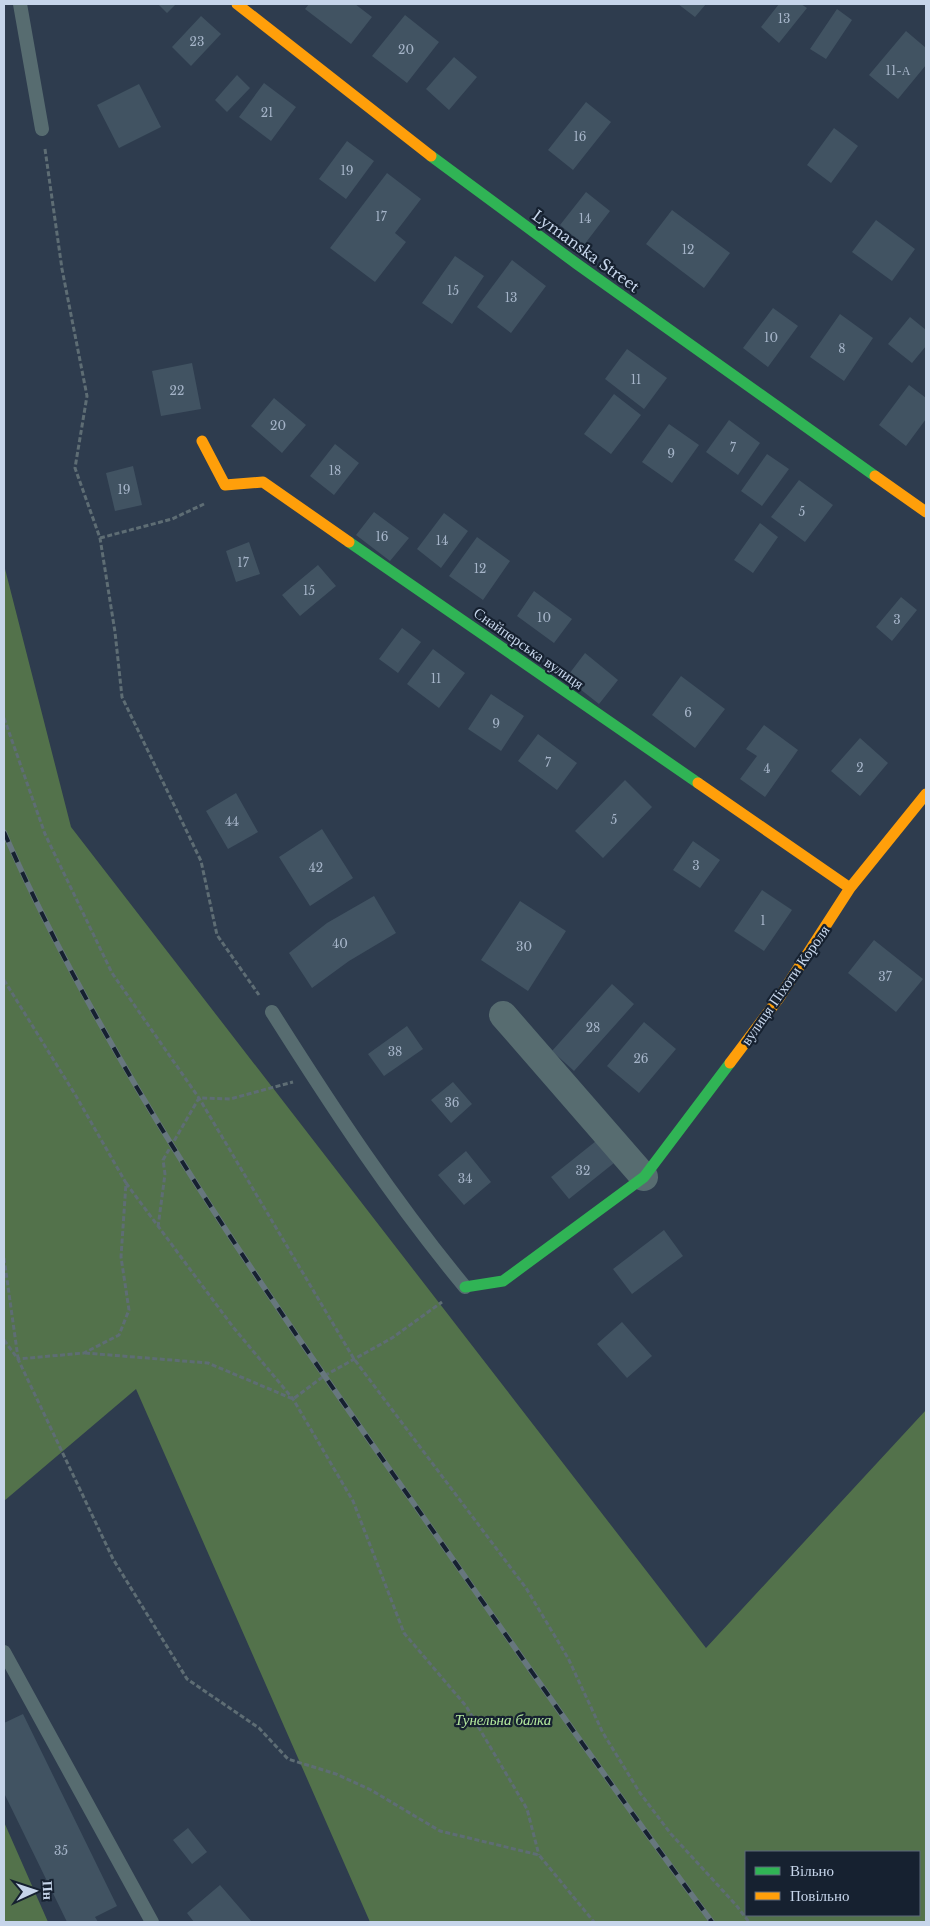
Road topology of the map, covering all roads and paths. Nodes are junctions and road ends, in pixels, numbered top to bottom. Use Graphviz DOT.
graph roads {
  1 [pos="20,4"];
  2 [pos="237,4"];
  3 [pos="42,129"];
  4 [pos="202,441"];
  5 [pos="225,485"];
  6 [pos="926,512"];
  7 [pos="100,538"];
  8 [pos="4,718"];
  9 [pos="926,794"];
  10 [pos="850,888"];
  11 [pos="4,980"];
  12 [pos="272,1012"];
  13 [pos="503,1015"];
  14 [pos="312,1076"];
  15 [pos="199,1098"];
  16 [pos="644,1177"];
  17 [pos="126,1183"];
  18 [pos="158,1227"];
  19 [pos="4,1258"];
  20 [pos="465,1287"];
  21 [pos="4,1340"];
  22 [pos="84,1353"];
  23 [pos="18,1359"];
  24 [pos="354,1359"];
  25 [pos="293,1399"];
  26 [pos="4,1652"];
  27 [pos="539,1855"];
  28 [pos="152,1922"];
  29 [pos="594,1922"];
  30 [pos="749,1922"];
  1 -- 3 [label="lane"];
  2 -- 6 [label="street, Lymanska Street"];
  3 -- 7 [label="path"];
  4 -- 5 [label="street"];
  5 -- 7 [label="path"];
  5 -- 10 [label="street, Снайперська вулиця"];
  7 -- 12 [label="path"];
  8 -- 15 [label="path"];
  9 -- 10 [label="street, вулиця Піхоти Короля"];
  10 -- 16 [label="street, вулиця Піхоти Короля"];
  11 -- 17 [label="path"];
  12 -- 14 [label="lane"];
  13 -- 16 [label="street"];
  14 -- 15 [label="path"];
  14 -- 20 [label="lane"];
  15 -- 18 [label="path"];
  15 -- 24 [label="path"];
  16 -- 20 [label="street, вулиця Піхоти Короля"];
  17 -- 18 [label="path"];
  17 -- 22 [label="path"];
  18 -- 25 [label="path"];
  19 -- 23 [label="path"];
  20 -- 24 [label="path"];
  21 -- 23 [label="path"];
  22 -- 23 [label="path"];
  22 -- 25 [label="path"];
  23 -- 27 [label="path"];
  24 -- 25 [label="path"];
  24 -- 30 [label="path"];
  25 -- 27 [label="path"];
  26 -- 28 [label="lane"];
  27 -- 29 [label="path"];
}
